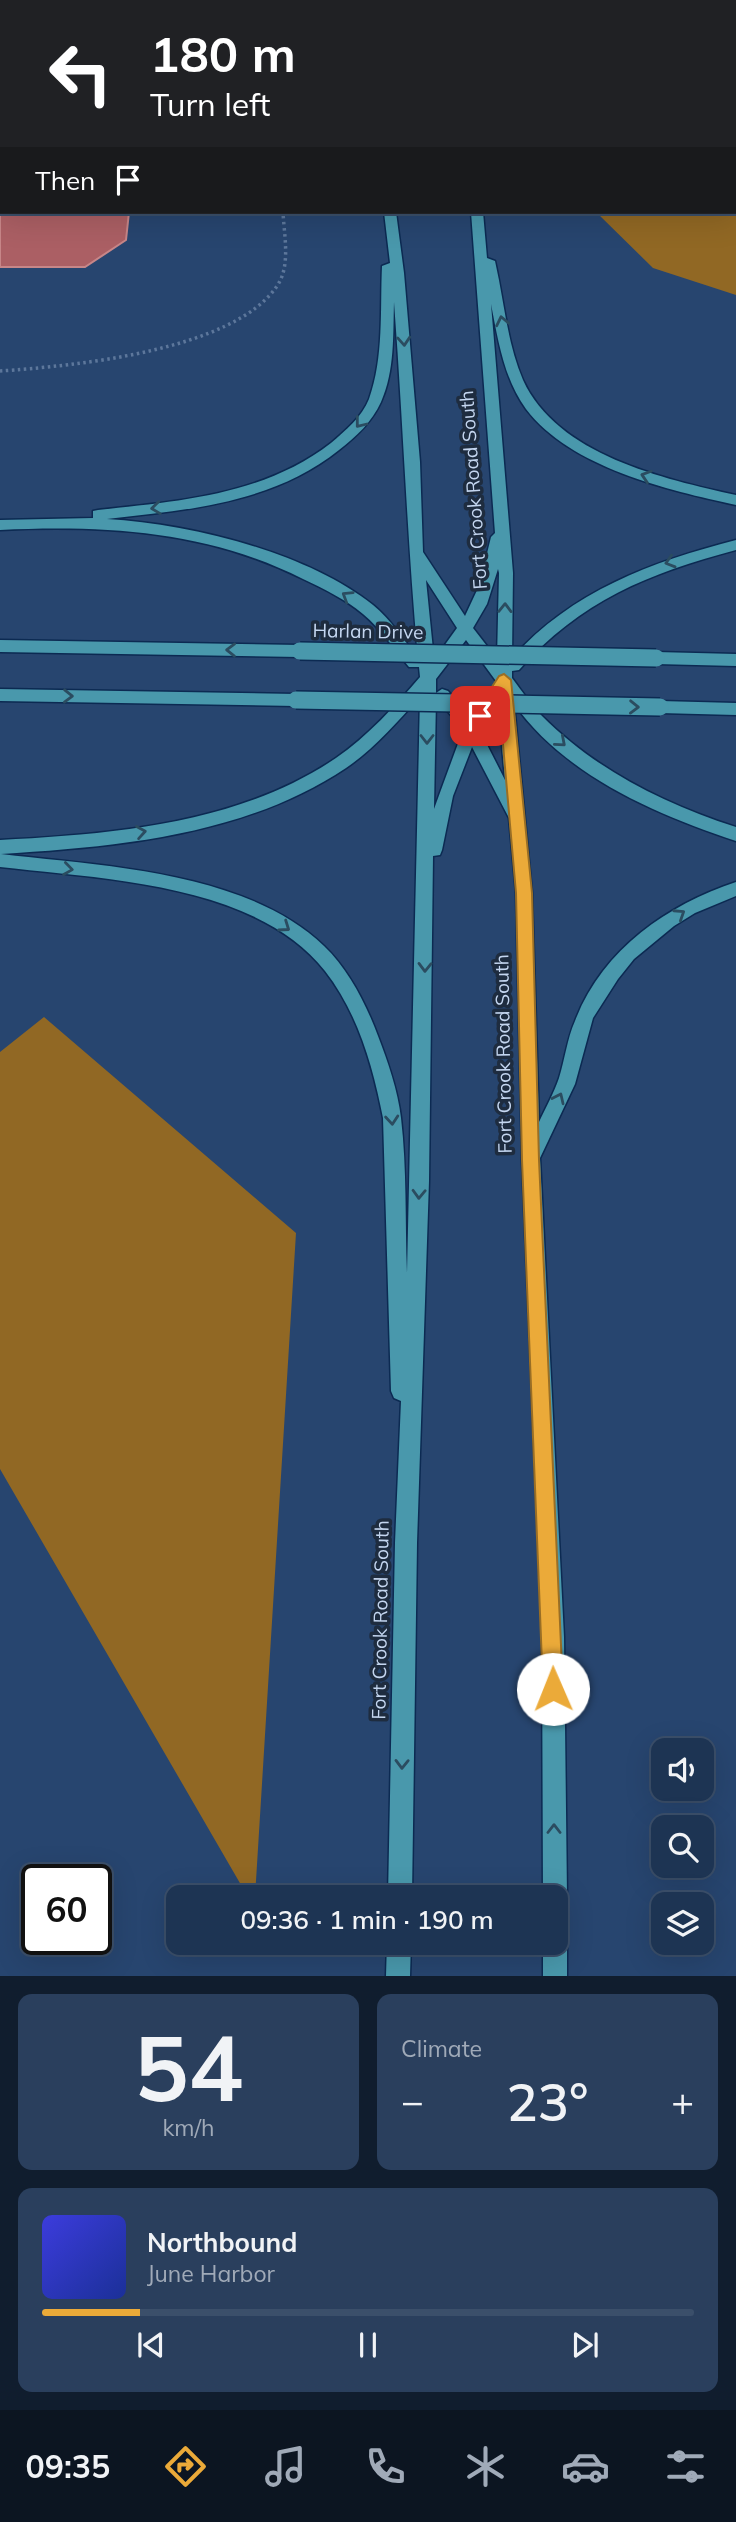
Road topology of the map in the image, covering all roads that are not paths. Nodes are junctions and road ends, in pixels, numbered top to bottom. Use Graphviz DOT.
graph roads {
  1 [pos="391,214"];
  2 [pos="391,214"];
  3 [pos="477,214"];
  4 [pos="477,214"];
  5 [pos="736,500"];
  6 [pos="44,522"];
  7 [pos="502,522"];
  8 [pos="0,525"];
  9 [pos="736,545"];
  10 [pos="416,552"];
  11 [pos="464,628"];
  12 [pos="0,646"];
  13 [pos="736,660"];
  14 [pos="428,679"];
  15 [pos="504,680"];
  16 [pos="0,695"];
  17 [pos="736,709"];
  18 [pos="471,729"];
  19 [pos="519,823"];
  20 [pos="736,834"];
  21 [pos="0,847"];
  22 [pos="0,860"];
  23 [pos="736,889"];
  24 [pos="426,893"];
  25 [pos="531,1160"];
  26 [pos="406,1543"];
  27 [pos="400,1885"];
  28 [pos="555,1885"];
  29 [pos="399,1955"];
  30 [pos="555,1955"];
  31 [pos="398,1976"];
  32 [pos="555,1976"];
  1 -- 6 [label="main road, one-way"];
  2 -- 10 [label="main road, Fort Crook Road South, one-way"];
  5 -- 3 [label="main road, one-way"];
  4 -- 7 [label="main road, Fort Crook Road South"];
  6 -- 8 [label="main road"];
  14 -- 6 [label="main road, one-way"];
  7 -- 11 [label="main road"];
  15 -- 7 [label="main road, Fort Crook Road South, one-way"];
  9 -- 15 [label="main road, one-way"];
  10 -- 11 [label="main road"];
  10 -- 14 [label="main road, Fort Crook Road South"];
  11 -- 14 [label="main road"];
  11 -- 15 [label="main road"];
  13 -- 12 [label="main road, Harlan Drive, one-way, bridge"];
  14 -- 18 [label="main road"];
  21 -- 14 [label="main road, one-way"];
  14 -- 24 [label="main road, Fort Crook Road South, one-way"];
  15 -- 18 [label="main road"];
  15 -- 19 [label="main road, Fort Crook Road South"];
  15 -- 20 [label="main road, one-way"];
  16 -- 17 [label="main road, one-way, bridge"];
  18 -- 19 [label="main road"];
  18 -- 24 [label="main road"];
  19 -- 25 [label="main road, Fort Crook Road South"];
  22 -- 26 [label="main road, one-way"];
  25 -- 23 [label="main road, one-way"];
  24 -- 26 [label="main road, Fort Crook Road South, one-way"];
  28 -- 25 [label="main road, Fort Crook Road South, one-way"];
  26 -- 27 [label="main road, Fort Crook Road South, one-way"];
  29 -- 31 [label="main road"];
  30 -- 32 [label="main road"];
}
